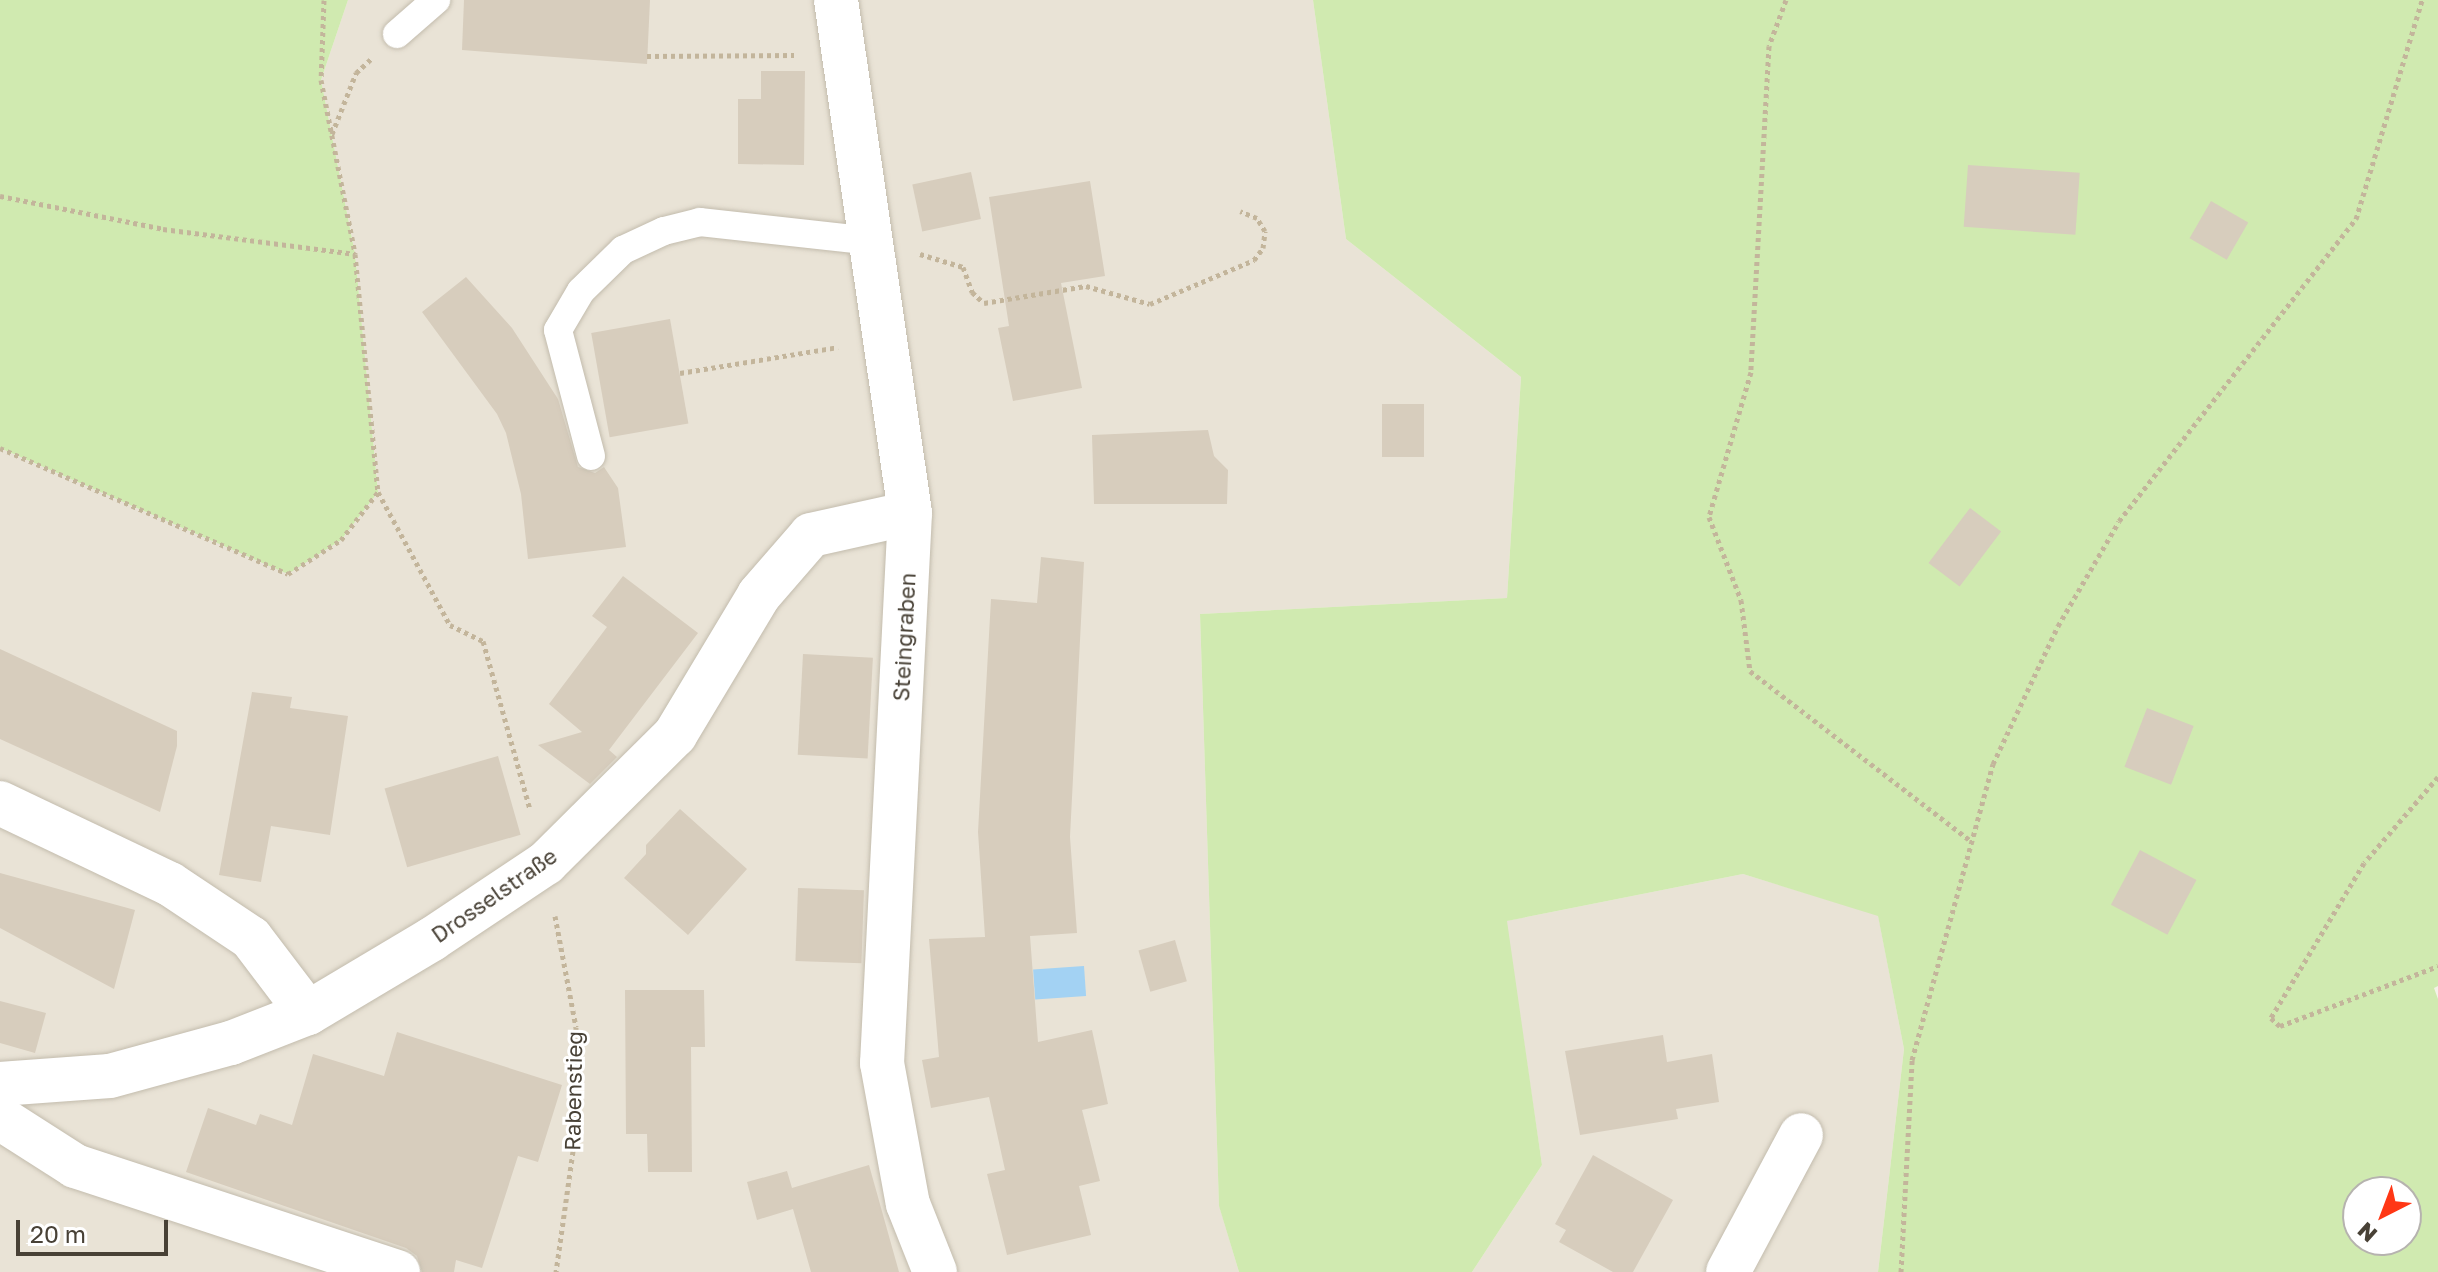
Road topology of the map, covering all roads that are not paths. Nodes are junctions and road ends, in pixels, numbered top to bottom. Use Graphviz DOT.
graph roads {
  1 [pos="436,0"];
  2 [pos="836,0"];
  3 [pos="397,34"];
  4 [pos="873,241"];
  5 [pos="591,456"];
  6 [pos="910,513"];
  7 [pos="0,803"];
  8 [pos="308,1013"];
  9 [pos="0,1084"];
  10 [pos="0,1118"];
  11 [pos="1801,1135"];
  12 [pos="398,1272"];
  13 [pos="935,1272"];
  14 [pos="1728,1272"];
  1 -- 3 [label="lane"];
  2 -- 4 [label="street, Steingraben"];
  4 -- 5 [label="lane"];
  4 -- 6 [label="street, Steingraben"];
  6 -- 8 [label="street, Drosselstraße"];
  6 -- 13 [label="street, Steingraben"];
  7 -- 8 [label="street"];
  8 -- 9 [label="street, Drosselstraße"];
  10 -- 12 [label="street"];
  11 -- 14 [label="street"];
}
